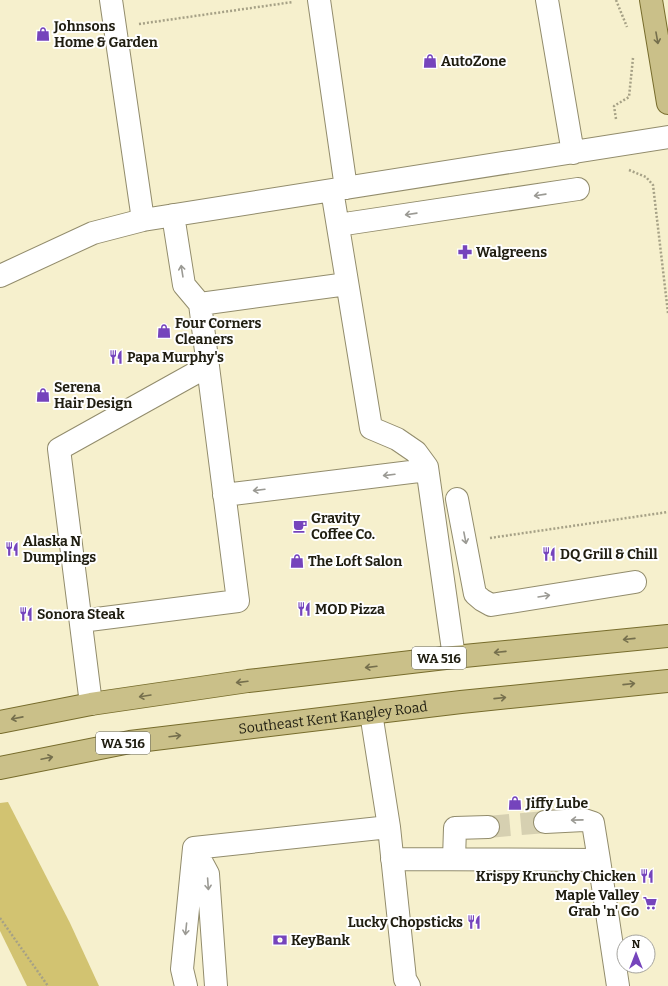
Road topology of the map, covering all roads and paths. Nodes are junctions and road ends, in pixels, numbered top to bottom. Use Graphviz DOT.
graph roads {
  1 [pos="111,0"];
  2 [pos="547,0"];
  3 [pos="651,0"];
  4 [pos="309,1"];
  5 [pos="115,28"];
  6 [pos="668,103"];
  7 [pos="668,137"];
  8 [pos="573,153"];
  9 [pos="339,189"];
  10 [pos="578,189"];
  11 [pos="173,215"];
  12 [pos="143,220"];
  13 [pos="338,225"];
  14 [pos="0,276"];
  15 [pos="347,284"];
  16 [pos="200,304"];
  17 [pos="208,366"];
  18 [pos="427,470"];
  19 [pos="224,495"];
  20 [pos="457,499"];
  21 [pos="668,512"];
  22 [pos="487,538"];
  23 [pos="635,582"];
  24 [pos="81,621"];
  25 [pos="668,636"];
  26 [pos="454,657"];
  27 [pos="668,682"];
  28 [pos="91,704"];
  29 [pos="371,713"];
  30 [pos="0,722"];
  31 [pos="0,768"];
  32 [pos="545,822"];
  33 [pos="488,826"];
  34 [pos="389,828"];
  35 [pos="194,848"];
  36 [pos="392,859"];
  37 [pos="454,859"];
  38 [pos="599,860"];
  39 [pos="0,918"];
  40 [pos="48,986"];
  41 [pos="186,986"];
  42 [pos="216,986"];
  43 [pos="409,986"];
  44 [pos="618,986"];
  1 -- 5 [label="lane"];
  2 -- 8 [label="lane"];
  3 -- 6 [label="main road, one-way"];
  4 -- 5 [label="path"];
  4 -- 9 [label="lane"];
  5 -- 12 [label="lane"];
  7 -- 8 [label="lane"];
  8 -- 9 [label="lane"];
  9 -- 11 [label="lane"];
  9 -- 13 [label="lane"];
  10 -- 13 [label="lane, one-way"];
  11 -- 12 [label="lane"];
  16 -- 11 [label="lane, one-way"];
  12 -- 14 [label="lane"];
  13 -- 15 [label="lane"];
  15 -- 16 [label="lane"];
  15 -- 18 [label="lane"];
  16 -- 17 [label="lane"];
  17 -- 19 [label="lane"];
  17 -- 24 [label="lane"];
  18 -- 19 [label="lane, one-way"];
  18 -- 26 [label="lane"];
  19 -- 24 [label="lane"];
  20 -- 23 [label="lane, one-way"];
  21 -- 22 [label="path"];
  24 -- 28 [label="lane"];
  25 -- 26 [label="main road, WA 516, one-way"];
  26 -- 28 [label="main road, WA 516, one-way"];
  29 -- 27 [label="main road, Southeast Kent Kangley Road / WA 516, one-way"];
  28 -- 30 [label="main road, WA 516, one-way"];
  31 -- 29 [label="main road, Southeast Kent Kangley Road / WA 516, one-way"];
  29 -- 34 [label="lane"];
  38 -- 32 [label="lane, one-way"];
  33 -- 37 [label="lane"];
  34 -- 35 [label="lane"];
  34 -- 36 [label="lane"];
  35 -- 41 [label="lane, one-way"];
  35 -- 42 [label="lane, one-way"];
  36 -- 37 [label="lane"];
  36 -- 43 [label="lane"];
  37 -- 38 [label="lane"];
  38 -- 44 [label="lane"];
  39 -- 40 [label="path"];
}
